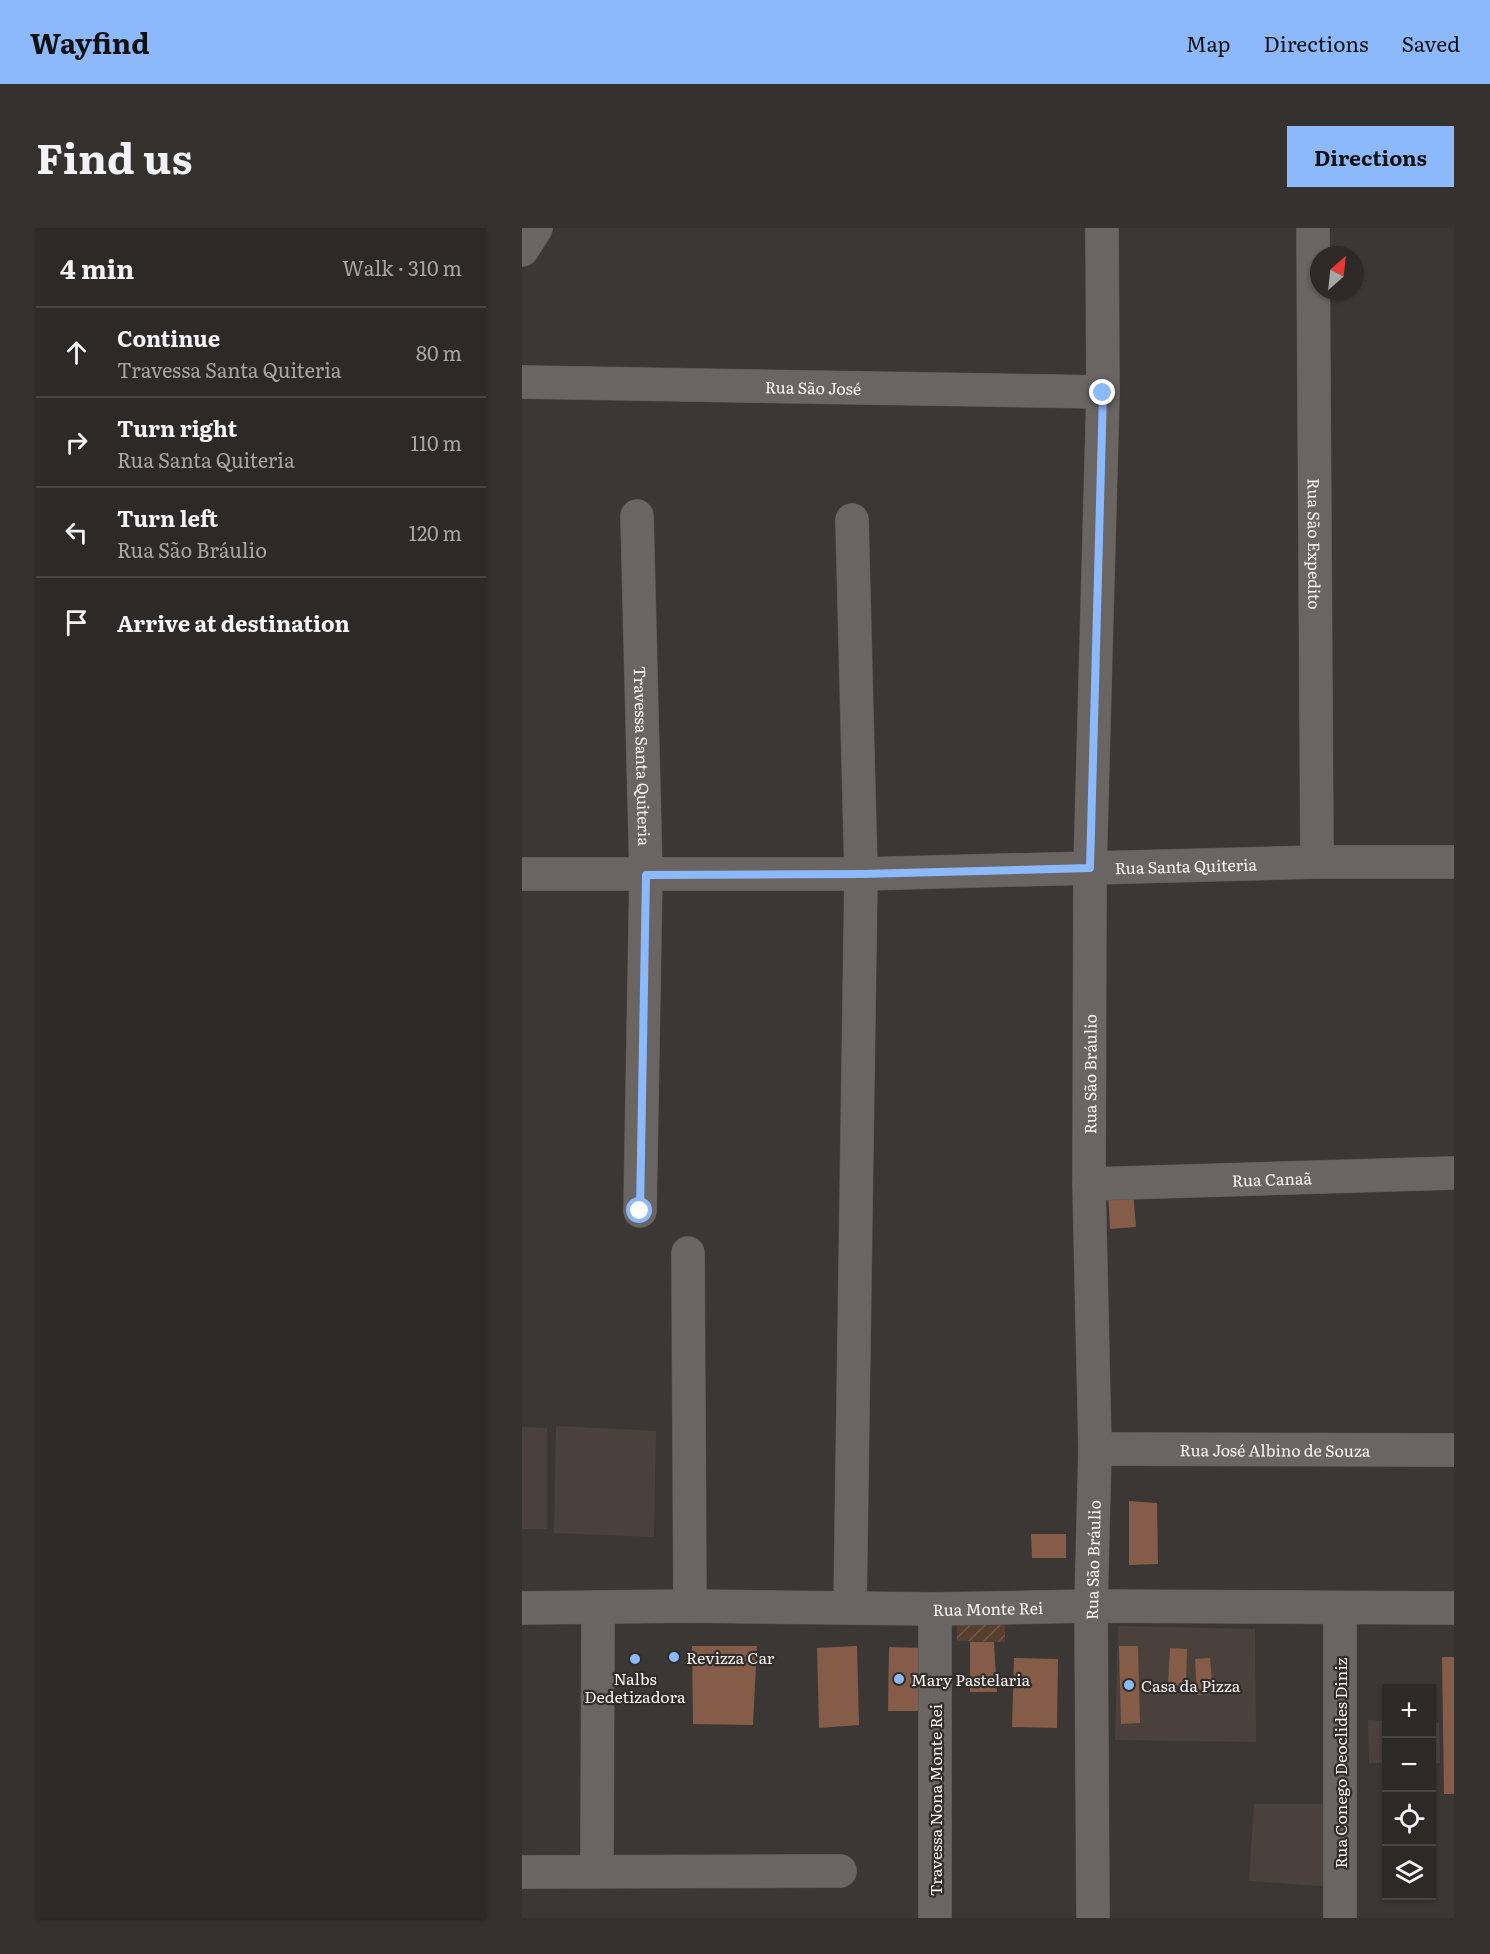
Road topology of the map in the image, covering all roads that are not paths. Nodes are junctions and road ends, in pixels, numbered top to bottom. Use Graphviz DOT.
graph roads {
  1 [pos="536,228"];
  2 [pos="1102,228"];
  3 [pos="1313,228"];
  4 [pos="522,250"];
  5 [pos="522,382"];
  6 [pos="1103,393"];
  7 [pos="637,516"];
  8 [pos="852,520"];
  9 [pos="1317,862"];
  10 [pos="1454,862"];
  11 [pos="1090,868"];
  12 [pos="522,874"];
  13 [pos="861,874"];
  14 [pos="646,875"];
  15 [pos="1454,1173"];
  16 [pos="1089,1184"];
  17 [pos="640,1211"];
  18 [pos="688,1253"];
  19 [pos="1095,1449"];
  20 [pos="1454,1450"];
  21 [pos="1091,1605"];
  22 [pos="690,1606"];
  23 [pos="850,1607"];
  24 [pos="522,1608"];
  25 [pos="598,1608"];
  26 [pos="1340,1608"];
  27 [pos="1454,1608"];
  28 [pos="935,1610"];
  29 [pos="597,1871"];
  30 [pos="522,1872"];
  31 [pos="840,1872"];
  32 [pos="935,1918"];
  33 [pos="1093,1918"];
  34 [pos="1340,1918"];
  1 -- 4 [label="street"];
  2 -- 6 [label="street, Rua São Bráulio"];
  3 -- 9 [label="street, Rua São Expedito"];
  5 -- 6 [label="street, Rua São José"];
  6 -- 11 [label="street, Rua São Bráulio"];
  7 -- 14 [label="street, Travessa Santa Quiteria"];
  8 -- 13 [label="street"];
  9 -- 10 [label="street, Rua Santa Quiteria"];
  9 -- 11 [label="street, Rua Santa Quiteria"];
  11 -- 13 [label="street, Rua Santa Quiteria"];
  11 -- 16 [label="street, Rua São Bráulio"];
  12 -- 14 [label="street, Rua Santa Quiteria"];
  13 -- 14 [label="street, Rua Santa Quiteria"];
  13 -- 23 [label="street"];
  14 -- 17 [label="street, Travessa Santa Quiteria"];
  15 -- 16 [label="street, Rua Canaã"];
  16 -- 19 [label="street, Rua São Bráulio"];
  18 -- 22 [label="street"];
  19 -- 20 [label="street, Rua José Albino de Souza"];
  19 -- 21 [label="street, Rua São Bráulio"];
  21 -- 26 [label="street, Rua Monte Rei"];
  21 -- 28 [label="street, Rua Monte Rei"];
  21 -- 33 [label="street, Rua São Bráulio"];
  22 -- 23 [label="street, Rua Monte Rei"];
  22 -- 25 [label="street, Rua Monte Rei"];
  23 -- 28 [label="street, Rua Monte Rei"];
  24 -- 25 [label="street, Rua Monte Rei"];
  25 -- 29 [label="street"];
  26 -- 27 [label="street, Rua Monte Rei"];
  26 -- 34 [label="street, Rua Conego Deoclides Diniz"];
  28 -- 32 [label="street, Travessa Nona Monte Rei"];
  29 -- 30 [label="street"];
  29 -- 31 [label="street"];
}
